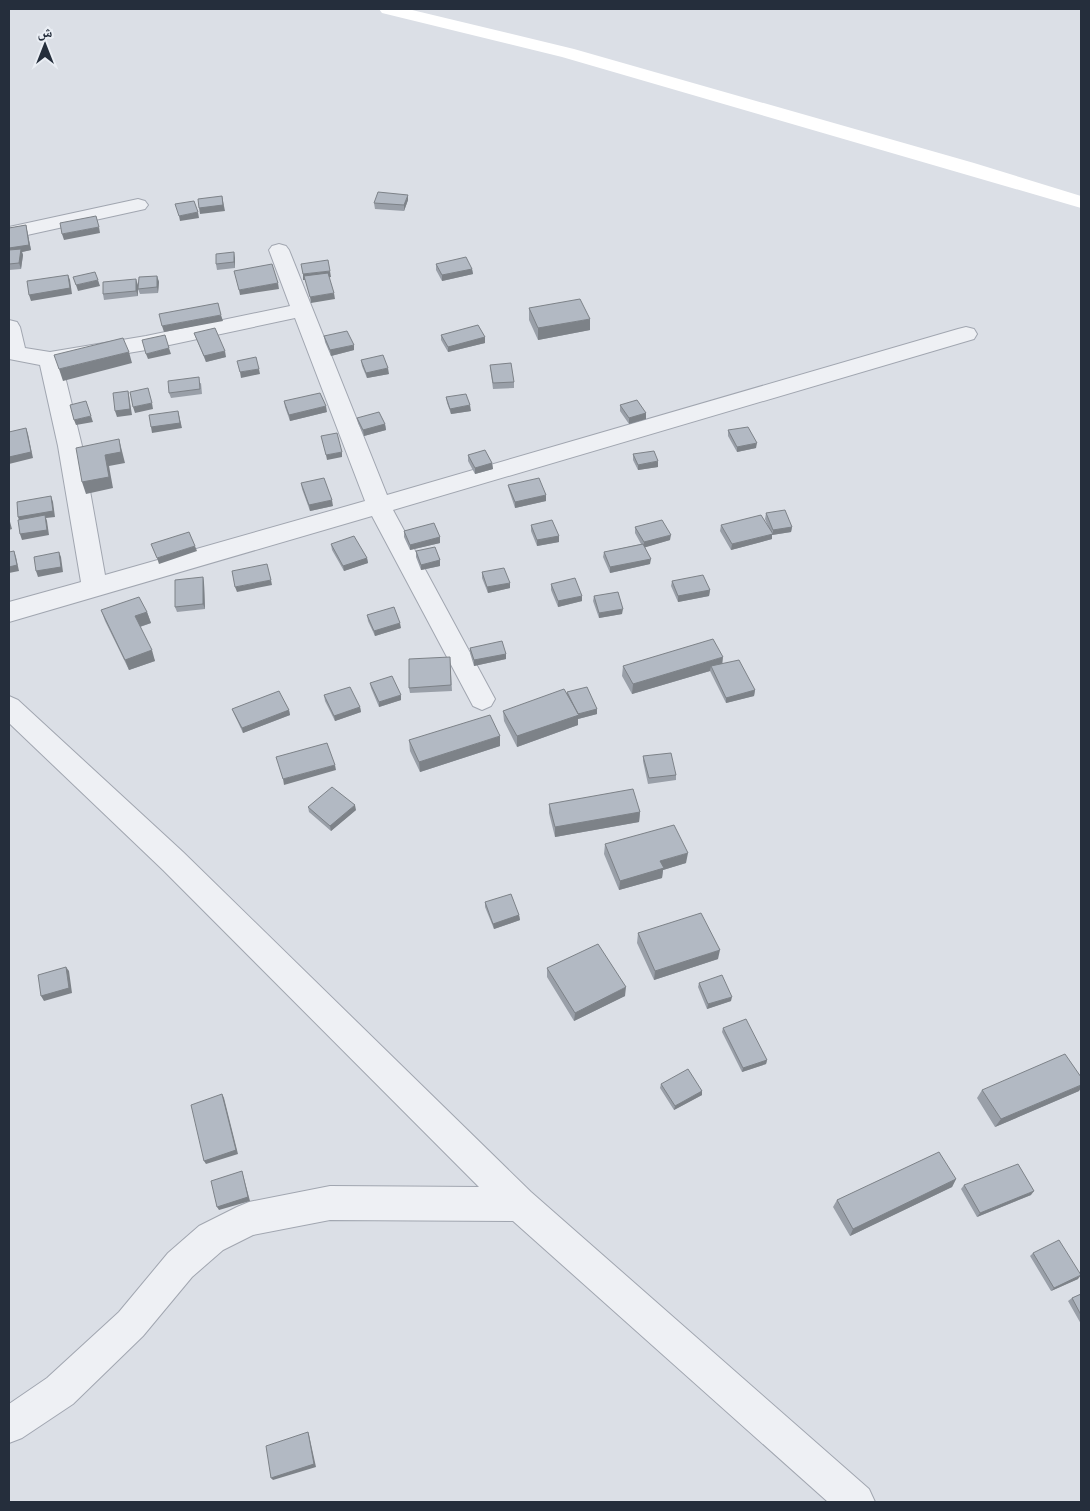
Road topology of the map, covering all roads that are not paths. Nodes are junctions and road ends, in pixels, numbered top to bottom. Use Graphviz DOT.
graph roads {
  1 [pos="388,9"];
  2 [pos="1081,202"];
  3 [pos="138,205"];
  4 [pos="9,233"];
  5 [pos="279,250"];
  6 [pos="302,310"];
  7 [pos="9,327"];
  8 [pos="966,334"];
  9 [pos="50,359"];
  10 [pos="379,506"];
  11 [pos="94,586"];
  12 [pos="9,612"];
  13 [pos="482,699"];
  14 [pos="9,707"];
  15 [pos="519,1204"];
  16 [pos="9,1425"];
  17 [pos="856,1502"];
  1 -- 2 [label="street"];
  3 -- 4 [label="street"];
  5 -- 6 [label="street"];
  6 -- 9 [label="street"];
  6 -- 10 [label="street"];
  7 -- 9 [label="street"];
  8 -- 10 [label="street"];
  9 -- 11 [label="street"];
  10 -- 11 [label="street"];
  10 -- 13 [label="street"];
  11 -- 12 [label="street"];
  14 -- 15 [label="street"];
  15 -- 16 [label="street"];
  15 -- 17 [label="street"];
}
